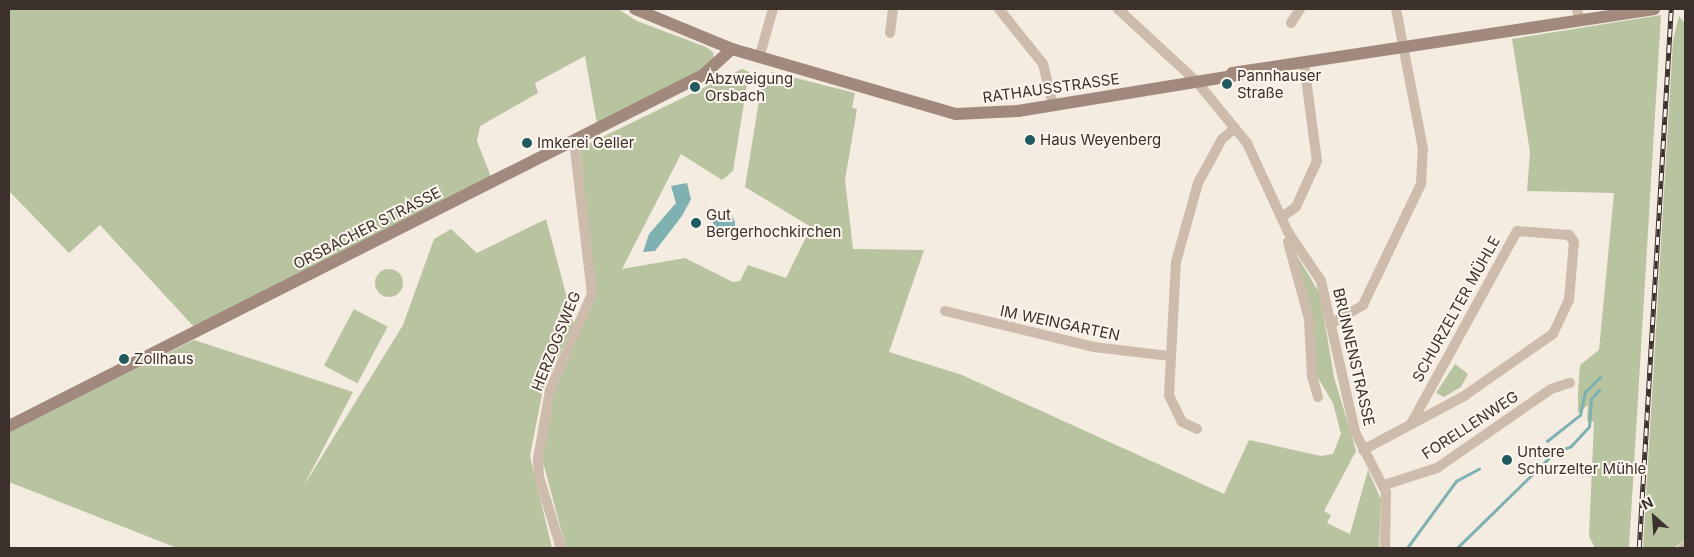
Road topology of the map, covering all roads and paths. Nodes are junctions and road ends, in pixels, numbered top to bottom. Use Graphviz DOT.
graph roads {
  1 [pos="635,9"];
  2 [pos="773,9"];
  3 [pos="893,9"];
  4 [pos="999,9"];
  5 [pos="1118,9"];
  6 [pos="1300,9"];
  7 [pos="1396,9"];
  8 [pos="1654,9"];
  9 [pos="649,12"];
  10 [pos="1578,15"];
  11 [pos="1291,23"];
  12 [pos="890,33"];
  13 [pos="1405,48"];
  14 [pos="732,49"];
  15 [pos="759,58"];
  16 [pos="1304,64"];
  17 [pos="1200,81"];
  18 [pos="1053,105"];
  19 [pos="1235,128"];
  20 [pos="574,141"];
  21 [pos="1283,216"];
  22 [pos="1293,240"];
  23 [pos="945,311"];
  24 [pos="1334,322"];
  25 [pos="1170,356"];
  26 [pos="1570,383"];
  27 [pos="1318,397"];
  28 [pos="1410,424"];
  29 [pos="9,426"];
  30 [pos="1197,429"];
  31 [pos="1363,450"];
  32 [pos="1384,486"];
  33 [pos="561,548"];
  34 [pos="1385,548"];
  1 -- 9 [label="street, RATHAUSSTRASSE"];
  2 -- 15 [label="street"];
  3 -- 12 [label="street"];
  4 -- 18 [label="street"];
  5 -- 17 [label="street"];
  6 -- 11 [label="street"];
  7 -- 13 [label="street"];
  8 -- 10 [label="street, RATHAUSSTRASSE"];
  9 -- 14 [label="street, RATHAUSSTRASSE"];
  10 -- 13 [label="street, RATHAUSSTRASSE"];
  13 -- 16 [label="street, RATHAUSSTRASSE"];
  13 -- 24 [label="street"];
  14 -- 15 [label="street, RATHAUSSTRASSE"];
  14 -- 20 [label="street, ORSBACHER STRASSE"];
  15 -- 18 [label="street, RATHAUSSTRASSE"];
  16 -- 17 [label="street, RATHAUSSTRASSE"];
  16 -- 21 [label="street"];
  17 -- 18 [label="street, RATHAUSSTRASSE"];
  17 -- 19 [label="street, BRUNNENSTRASSE"];
  19 -- 21 [label="street, BRUNNENSTRASSE"];
  19 -- 25 [label="street"];
  20 -- 29 [label="street, ORSBACHER STRASSE"];
  20 -- 33 [label="street, HERZOGSWEG"];
  21 -- 22 [label="street, BRUNNENSTRASSE"];
  22 -- 24 [label="street, BRUNNENSTRASSE"];
  22 -- 27 [label="street"];
  23 -- 25 [label="street, IM WEINGARTEN"];
  24 -- 31 [label="street, BRUNNENSTRASSE"];
  25 -- 30 [label="street"];
  26 -- 32 [label="street, FORELLENWEG"];
  28 -- 28 [label="street, SCHURZELTER MÜHLE"];
  28 -- 31 [label="street, SCHURZELTER MÜHLE"];
  31 -- 32 [label="street, BRUNNENSTRASSE"];
  32 -- 34 [label="street, BRUNNENSTRASSE"];
}
